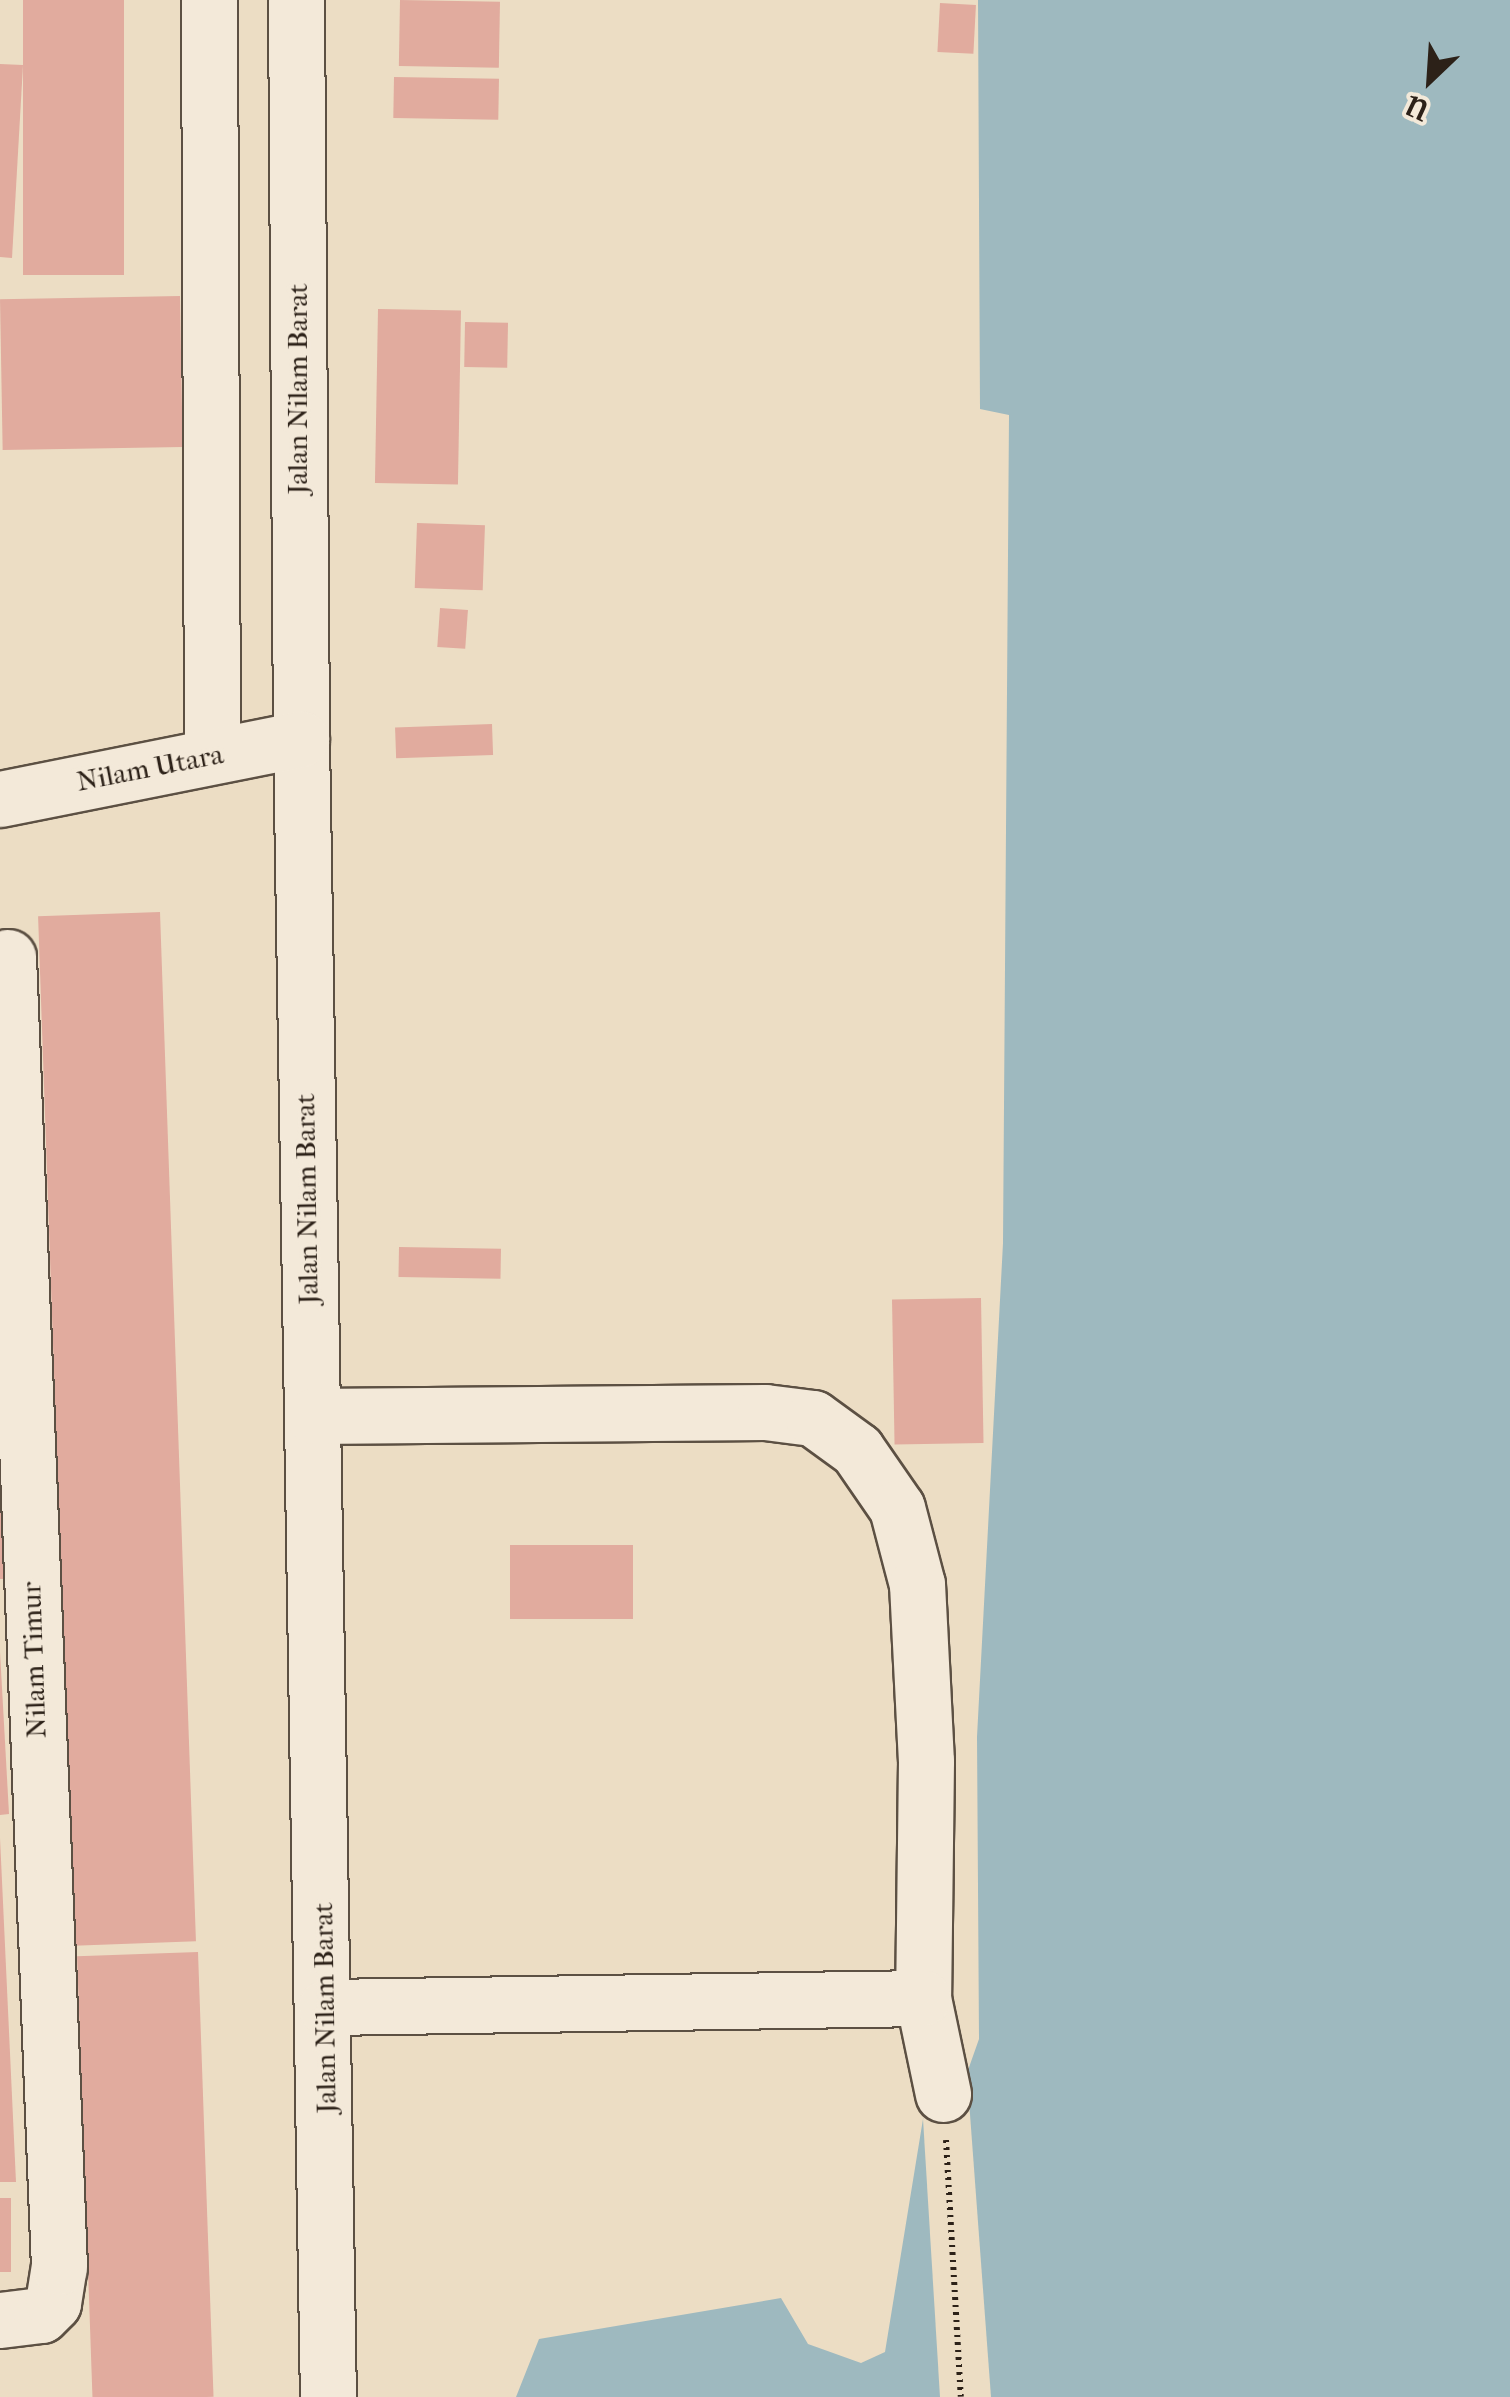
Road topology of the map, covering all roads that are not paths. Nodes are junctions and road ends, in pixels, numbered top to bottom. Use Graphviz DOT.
graph roads {
  1 [pos="209,0"];
  2 [pos="296,0"];
  3 [pos="301,740"];
  4 [pos="212,755"];
  5 [pos="0,798"];
  6 [pos="8,956"];
  7 [pos="312,1416"];
  8 [pos="923,1998"];
  9 [pos="326,2007"];
  10 [pos="943,2094"];
  11 [pos="0,2320"];
  12 [pos="328,2397"];
  1 -- 4 [label="lane"];
  2 -- 3 [label="lane, Jalan Nilam Barat"];
  3 -- 4 [label="lane, Nilam Utara"];
  3 -- 7 [label="lane, Jalan Nilam Barat"];
  4 -- 5 [label="lane, Nilam Utara"];
  6 -- 11 [label="lane, Nilam Timur"];
  7 -- 8 [label="lane"];
  7 -- 9 [label="lane, Jalan Nilam Barat"];
  8 -- 9 [label="lane"];
  8 -- 10 [label="lane"];
  9 -- 12 [label="lane, Jalan Nilam Barat"];
}
